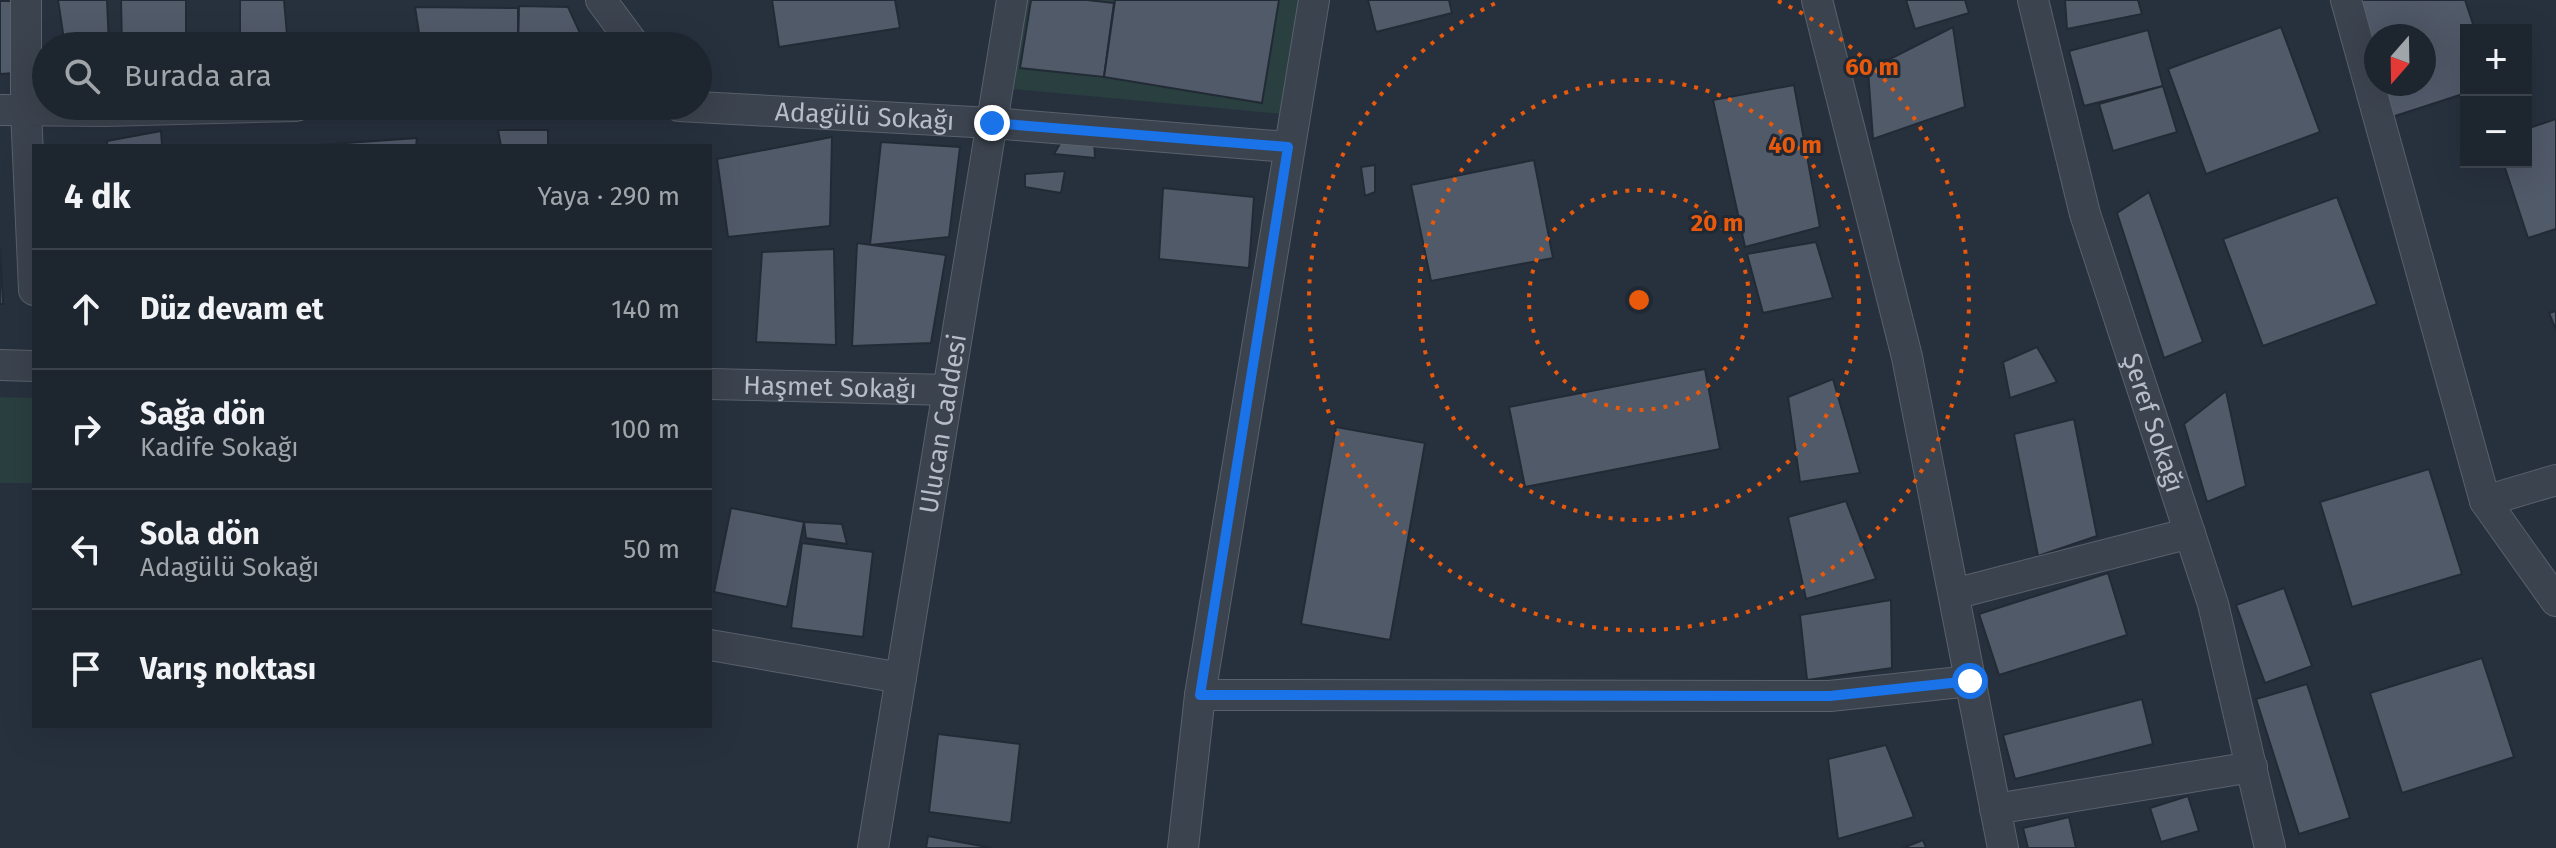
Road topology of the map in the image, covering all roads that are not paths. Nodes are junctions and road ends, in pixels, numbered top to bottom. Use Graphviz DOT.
graph roads {
  1 [pos="26,0"];
  2 [pos="601,0"];
  3 [pos="1012,0"];
  4 [pos="1314,0"];
  5 [pos="1817,0"];
  6 [pos="2033,0"];
  7 [pos="2346,0"];
  8 [pos="625,32"];
  9 [pos="712,108"];
  10 [pos="13,110"];
  11 [pos="992,123"];
  12 [pos="1288,147"];
  13 [pos="32,273"];
  14 [pos="0,365"];
  15 [pos="32,366"];
  16 [pos="712,384"];
  17 [pos="948,390"];
  18 [pos="2556,480"];
  19 [pos="2485,501"];
  20 [pos="2190,533"];
  21 [pos="1954,594"];
  22 [pos="2556,601"];
  23 [pos="712,645"];
  24 [pos="901,678"];
  25 [pos="1970,681"];
  26 [pos="1200,695"];
  27 [pos="2252,767"];
  28 [pos="1995,809"];
  29 [pos="873,848"];
  30 [pos="1183,848"];
  31 [pos="2003,848"];
  32 [pos="2270,848"];
  1 -- 10 [label="street"];
  2 -- 8 [label="street"];
  3 -- 11 [label="street, Ulucan Caddesi"];
  4 -- 12 [label="street"];
  5 -- 21 [label="street"];
  6 -- 20 [label="street, Şeref Sokağı"];
  7 -- 19 [label="street"];
  9 -- 11 [label="street, Adagülü Sokağı"];
  10 -- 13 [label="street"];
  11 -- 12 [label="street, Adagülü Sokağı"];
  11 -- 17 [label="street, Ulucan Caddesi"];
  12 -- 26 [label="street"];
  14 -- 15 [label="street"];
  16 -- 17 [label="street, Haşmet Sokağı"];
  17 -- 24 [label="street, Ulucan Caddesi"];
  18 -- 19 [label="street"];
  19 -- 22 [label="street"];
  20 -- 21 [label="street"];
  20 -- 27 [label="street, Şeref Sokağı"];
  21 -- 25 [label="street"];
  23 -- 24 [label="street"];
  24 -- 29 [label="street, Ulucan Caddesi"];
  25 -- 26 [label="street"];
  25 -- 28 [label="street"];
  26 -- 30 [label="street"];
  27 -- 28 [label="street"];
  27 -- 32 [label="street, Şeref Sokağı"];
  28 -- 31 [label="street"];
}
